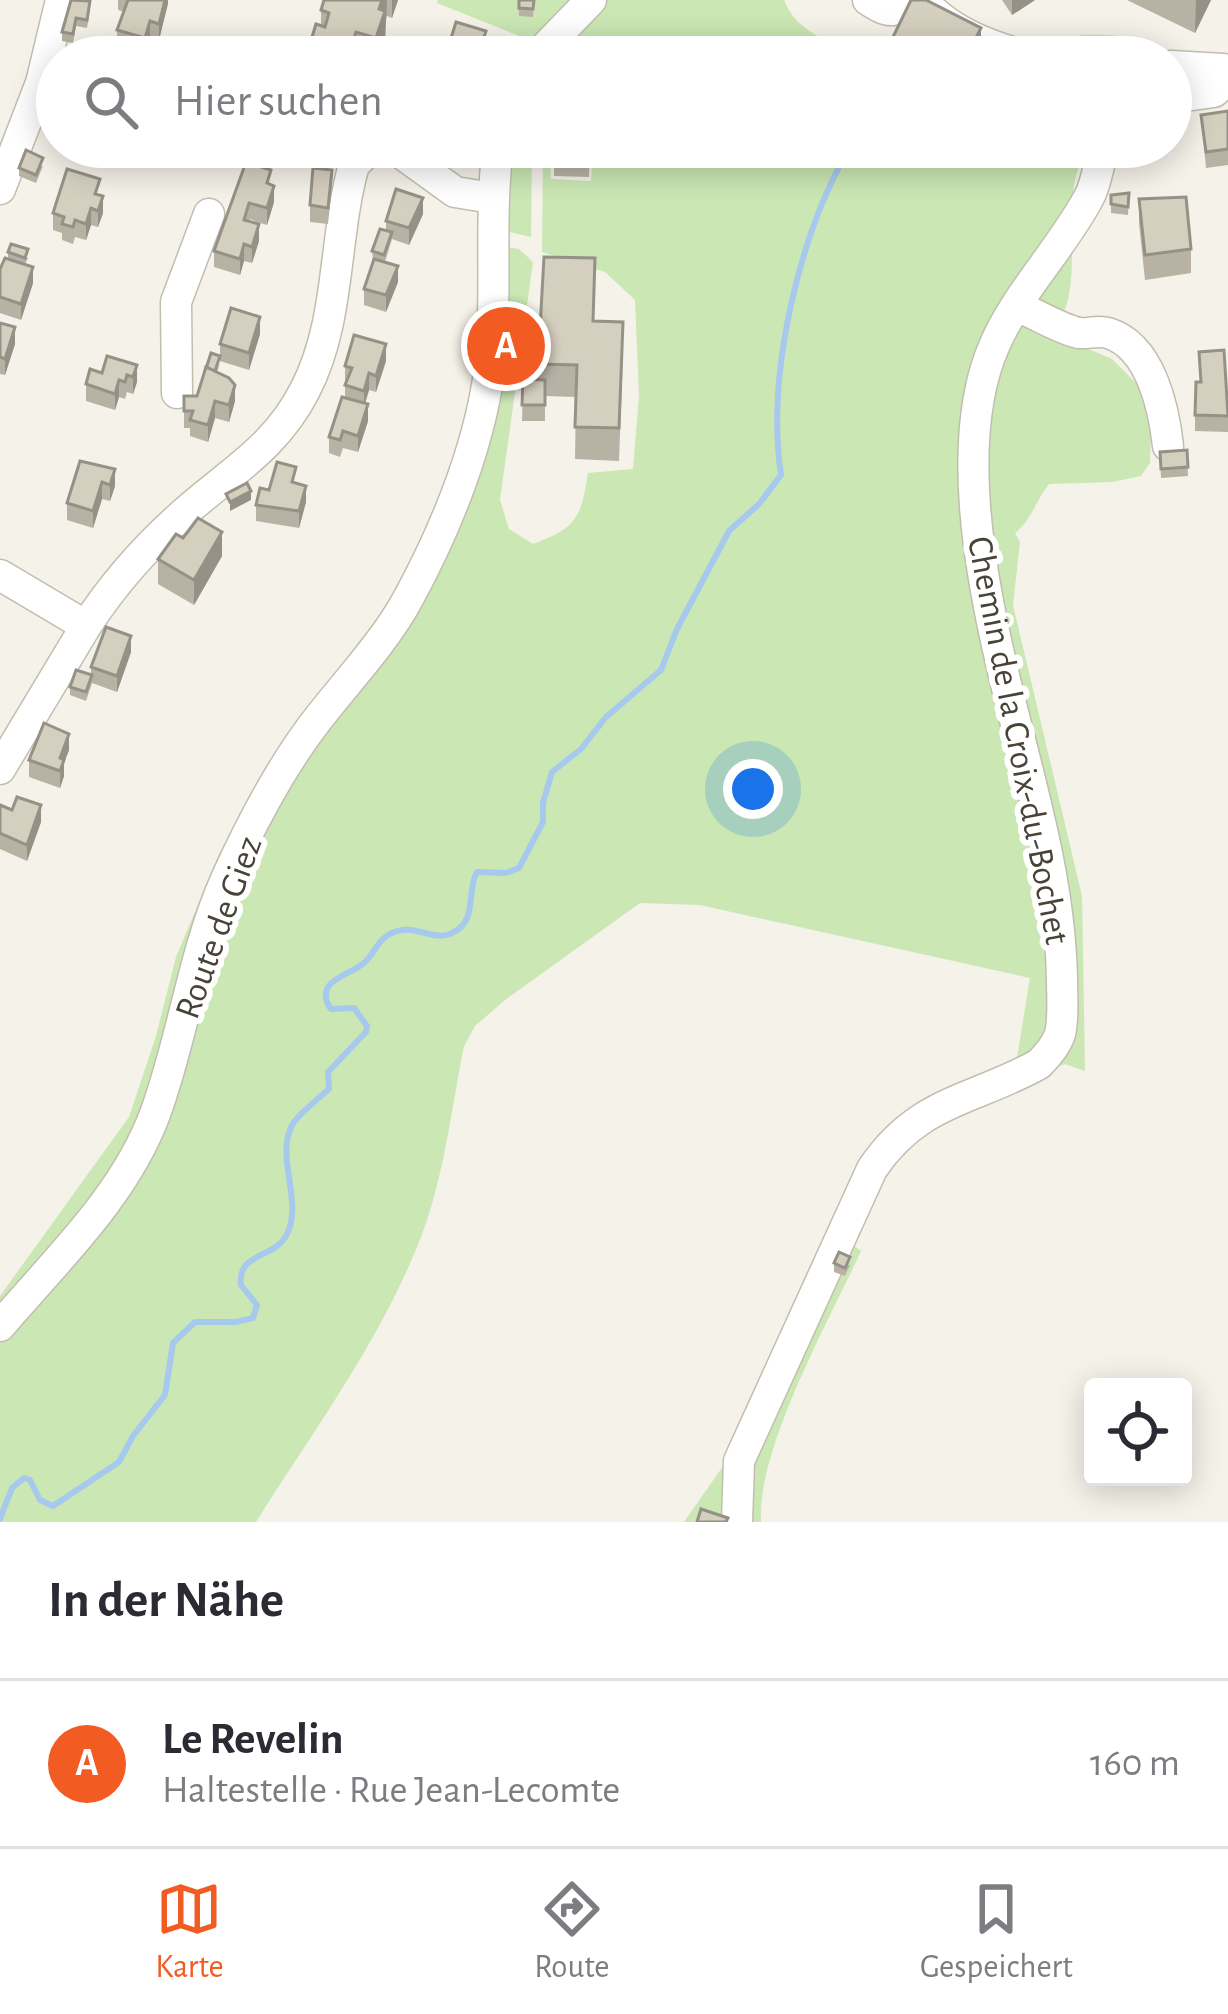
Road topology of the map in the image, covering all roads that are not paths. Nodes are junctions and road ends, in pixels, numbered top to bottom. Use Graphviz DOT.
graph roads {
  1 [pos="61,0"];
  2 [pos="591,0"];
  3 [pos="868,0"];
  4 [pos="918,0"];
  5 [pos="52,36"];
  6 [pos="556,36"];
  7 [pos="971,36"];
  8 [pos="1192,67"];
  9 [pos="1192,95"];
  10 [pos="36,96"];
  11 [pos="354,168"];
  12 [pos="422,168"];
  13 [pos="496,168"];
  14 [pos="1098,168"];
  15 [pos="0,190"];
  16 [pos="492,198"];
  17 [pos="209,214"];
  18 [pos="1017,306"];
  19 [pos="177,393"];
  20 [pos="1168,446"];
  21 [pos="0,575"];
  22 [pos="86,626"];
  23 [pos="0,769"];
  24 [pos="0,1326"];
  25 [pos="737,1522"];
  1 -- 5 [label="street"];
  2 -- 6 [label="street"];
  3 -- 4 [label="street"];
  4 -- 7 [label="street"];
  8 -- 9 [label="street"];
  10 -- 15 [label="street"];
  11 -- 22 [label="street"];
  12 -- 16 [label="street"];
  13 -- 16 [label="street, Route de Giez"];
  14 -- 18 [label="street, Chemin de la Croix-du-Bochet"];
  16 -- 24 [label="street, Route de Giez"];
  17 -- 19 [label="street"];
  18 -- 20 [label="street"];
  18 -- 25 [label="street, Chemin de la Croix-du-Bochet"];
  21 -- 22 [label="street"];
  22 -- 23 [label="street"];
}
